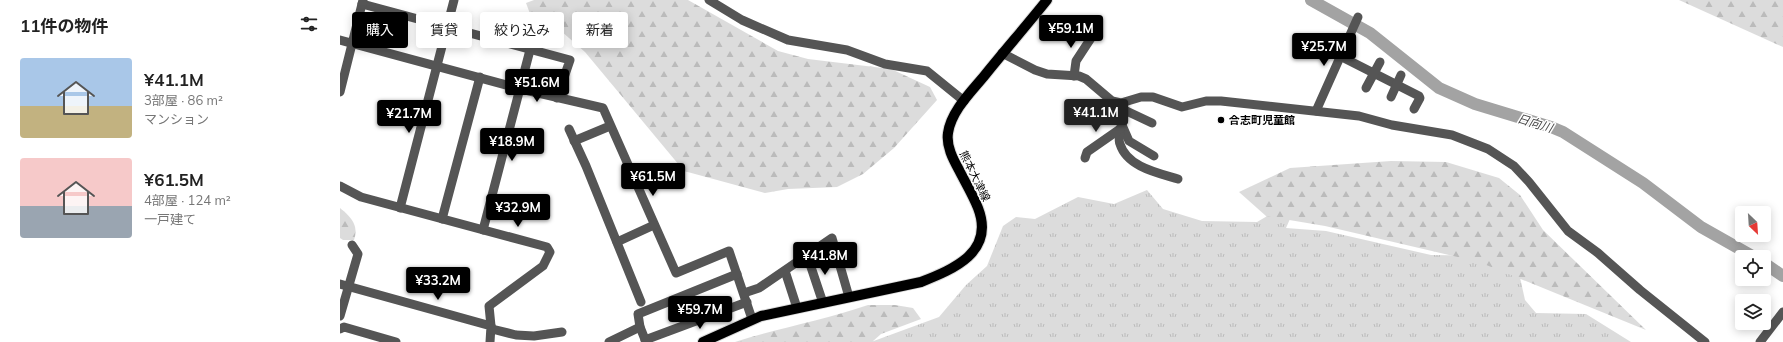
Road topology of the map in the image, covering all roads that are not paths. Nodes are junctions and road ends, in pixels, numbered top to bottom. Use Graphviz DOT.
graph roads {
  1 [pos="454,0"];
  2 [pos="709,0"];
  3 [pos="1047,0"];
  4 [pos="362,1"];
  5 [pos="723,5"];
  6 [pos="359,12"];
  7 [pos="451,12"];
  8 [pos="416,17"];
  9 [pos="1358,17"];
  10 [pos="1095,32"];
  11 [pos="472,34"];
  12 [pos="340,40"];
  13 [pos="352,44"];
  14 [pos="368,48"];
  15 [pos="443,48"];
  16 [pos="530,50"];
  17 [pos="1002,54"];
  18 [pos="1340,56"];
  19 [pos="1380,62"];
  20 [pos="438,66"];
  21 [pos="1374,74"];
  22 [pos="1401,75"];
  23 [pos="342,76"];
  24 [pos="1074,76"];
  25 [pos="480,78"];
  26 [pos="1396,86"];
  27 [pos="521,88"];
  28 [pos="1366,88"];
  29 [pos="340,92"];
  30 [pos="1391,97"];
  31 [pos="557,98"];
  32 [pos="964,101"];
  33 [pos="1118,105"];
  34 [pos="1414,109"];
  35 [pos="1316,111"];
  36 [pos="1152,123"];
  37 [pos="610,126"];
  38 [pos="1121,127"];
  39 [pos="569,129"];
  40 [pos="574,141"];
  41 [pos="1154,156"];
  42 [pos="1085,158"];
  43 [pos="1178,179"];
  44 [pos="340,186"];
  45 [pos="400,208"];
  46 [pos="442,219"];
  47 [pos="654,225"];
  48 [pos="483,230"];
  49 [pos="617,242"];
  50 [pos="352,245"];
  51 [pos="807,256"];
  52 [pos="785,271"];
  53 [pos="737,274"];
  54 [pos="340,284"];
  55 [pos="350,286"];
  56 [pos="849,297"];
  57 [pos="746,298"];
  58 [pos="642,302"];
  59 [pos="823,303"];
  60 [pos="797,308"];
  61 [pos="1783,312"];
  62 [pos="340,316"];
  63 [pos="752,319"];
  64 [pos="492,327"];
  65 [pos="640,327"];
  66 [pos="340,328"];
  67 [pos="562,332"];
  68 [pos="646,341"];
  69 [pos="396,342"];
  70 [pos="490,342"];
  71 [pos="609,342"];
  72 [pos="703,342"];
  73 [pos="1705,342"];
  74 [pos="1760,342"];
  1 -- 7 [label="street"];
  2 -- 5 [label="street"];
  3 -- 17 [label="main road, 熊本大津線"];
  4 -- 6 [label="street"];
  4 -- 8 [label="street"];
  5 -- 32 [label="street"];
  9 -- 18 [label="street"];
  10 -- 24 [label="street"];
  11 -- 16 [label="street"];
  12 -- 13 [label="street"];
  13 -- 23 [label="street"];
  14 -- 20 [label="street"];
  15 -- 20 [label="street"];
  16 -- 27 [label="street"];
  16 -- 31 [label="street"];
  17 -- 24 [label="street"];
  17 -- 32 [label="main road, 熊本大津線"];
  18 -- 21 [label="street"];
  18 -- 35 [label="street"];
  19 -- 21 [label="street"];
  20 -- 25 [label="street"];
  20 -- 45 [label="street"];
  21 -- 26 [label="street"];
  21 -- 28 [label="street"];
  22 -- 26 [label="street"];
  23 -- 29 [label="street"];
  24 -- 33 [label="street"];
  25 -- 27 [label="street"];
  25 -- 46 [label="street"];
  26 -- 30 [label="street"];
  26 -- 34 [label="street"];
  27 -- 31 [label="street"];
  27 -- 48 [label="street"];
  31 -- 37 [label="street"];
  32 -- 56 [label="main road, 熊本大津線"];
  33 -- 35 [label="street"];
  33 -- 36 [label="street"];
  33 -- 38 [label="street"];
  35 -- 73 [label="street"];
  37 -- 40 [label="street"];
  37 -- 47 [label="street"];
  38 -- 41 [label="street"];
  38 -- 42 [label="street"];
  38 -- 43 [label="street"];
  39 -- 40 [label="street"];
  40 -- 49 [label="street"];
  44 -- 45 [label="street"];
  45 -- 46 [label="street"];
  46 -- 48 [label="street"];
  47 -- 49 [label="street"];
  47 -- 53 [label="street"];
  48 -- 64 [label="street"];
  49 -- 58 [label="street"];
  50 -- 55 [label="street"];
  51 -- 52 [label="street"];
  51 -- 56 [label="street"];
  51 -- 59 [label="street"];
  52 -- 57 [label="street"];
  52 -- 60 [label="street"];
  53 -- 57 [label="street"];
  53 -- 65 [label="street"];
  54 -- 55 [label="street"];
  55 -- 62 [label="street"];
  55 -- 64 [label="street"];
  56 -- 59 [label="main road, 熊本大津線"];
  57 -- 63 [label="street"];
  57 -- 68 [label="street"];
  59 -- 60 [label="main road, 熊本大津線"];
  60 -- 63 [label="main road, 熊本大津線"];
  61 -- 74 [label="street"];
  63 -- 72 [label="main road, 熊本大津線"];
  64 -- 67 [label="street"];
  64 -- 70 [label="street"];
  65 -- 68 [label="street"];
  65 -- 71 [label="street"];
  66 -- 69 [label="street"];
}
